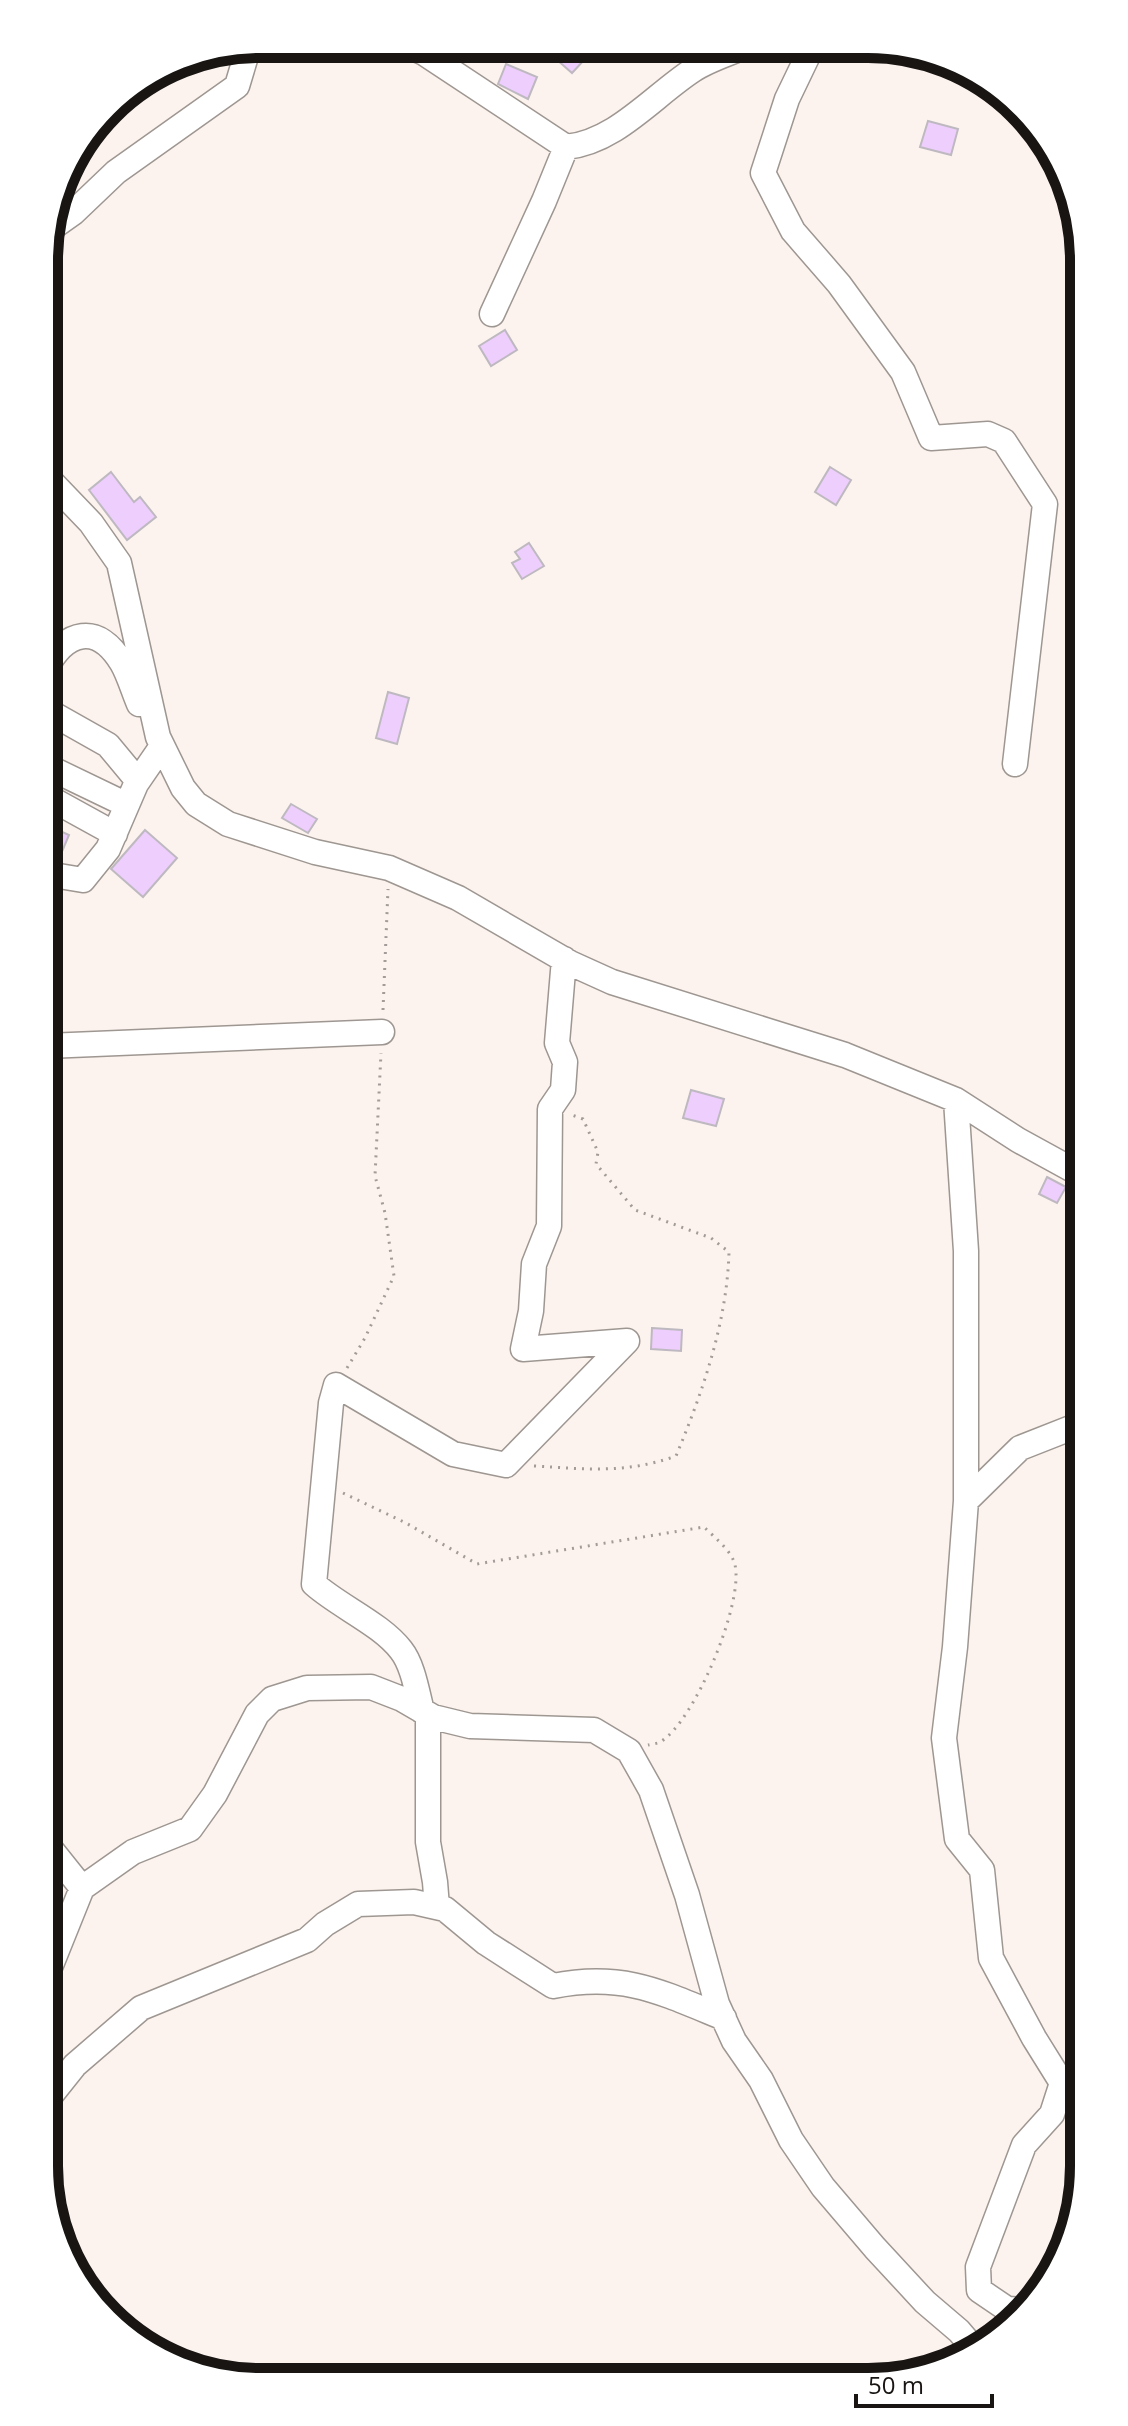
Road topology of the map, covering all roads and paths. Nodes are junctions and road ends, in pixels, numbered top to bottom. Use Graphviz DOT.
graph roads {
  1 [pos="245,58"];
  2 [pos="432,58"];
  3 [pos="719,58"];
  4 [pos="807,58"];
  5 [pos="566,147"];
  6 [pos="63,220"];
  7 [pos="492,314"];
  8 [pos="58,489"];
  9 [pos="58,650"];
  10 [pos="58,717"];
  11 [pos="160,741"];
  12 [pos="1015,764"];
  13 [pos="58,772"];
  14 [pos="138,781"];
  15 [pos="58,803"];
  16 [pos="127,805"];
  17 [pos="115,834"];
  18 [pos="389,868"];
  19 [pos="58,876"];
  20 [pos="564,959"];
  21 [pos="382,1032"];
  22 [pos="58,1046"];
  23 [pos="956,1100"];
  24 [pos="550,1109"];
  25 [pos="1070,1169"];
  26 [pos="336,1385"];
  27 [pos="1070,1428"];
  28 [pos="506,1465"];
  29 [pos="324,1484"];
  30 [pos="966,1501"];
  31 [pos="425,1712"];
  32 [pos="629,1751"];
  33 [pos="58,1858"];
  34 [pos="82,1888"];
  35 [pos="437,1907"];
  36 [pos="58,1948"];
  37 [pos="724,2018"];
  38 [pos="58,2086"];
  39 [pos="1011,2309"];
  40 [pos="968,2341"];
  1 -- 6 [label="street"];
  2 -- 5 [label="street"];
  3 -- 5 [label="street"];
  4 -- 12 [label="street"];
  5 -- 7 [label="street"];
  8 -- 11 [label="street"];
  9 -- 11 [label="street"];
  10 -- 14 [label="street"];
  11 -- 14 [label="street"];
  11 -- 18 [label="street"];
  13 -- 16 [label="street"];
  14 -- 16 [label="street"];
  15 -- 17 [label="street"];
  16 -- 17 [label="street"];
  17 -- 19 [label="street"];
  18 -- 20 [label="street"];
  18 -- 21 [label="path"];
  20 -- 23 [label="street"];
  20 -- 24 [label="street"];
  21 -- 22 [label="street"];
  21 -- 26 [label="path"];
  23 -- 25 [label="street"];
  23 -- 30 [label="street"];
  24 -- 28 [label="street"];
  24 -- 28 [label="path"];
  26 -- 28 [label="street"];
  26 -- 29 [label="street"];
  27 -- 30 [label="street"];
  29 -- 31 [label="street"];
  29 -- 32 [label="path"];
  30 -- 39 [label="street"];
  31 -- 32 [label="street"];
  31 -- 34 [label="street"];
  31 -- 35 [label="street"];
  32 -- 37 [label="street"];
  33 -- 34 [label="street"];
  34 -- 36 [label="street"];
  35 -- 37 [label="street"];
  35 -- 38 [label="street"];
  37 -- 40 [label="street"];
}
